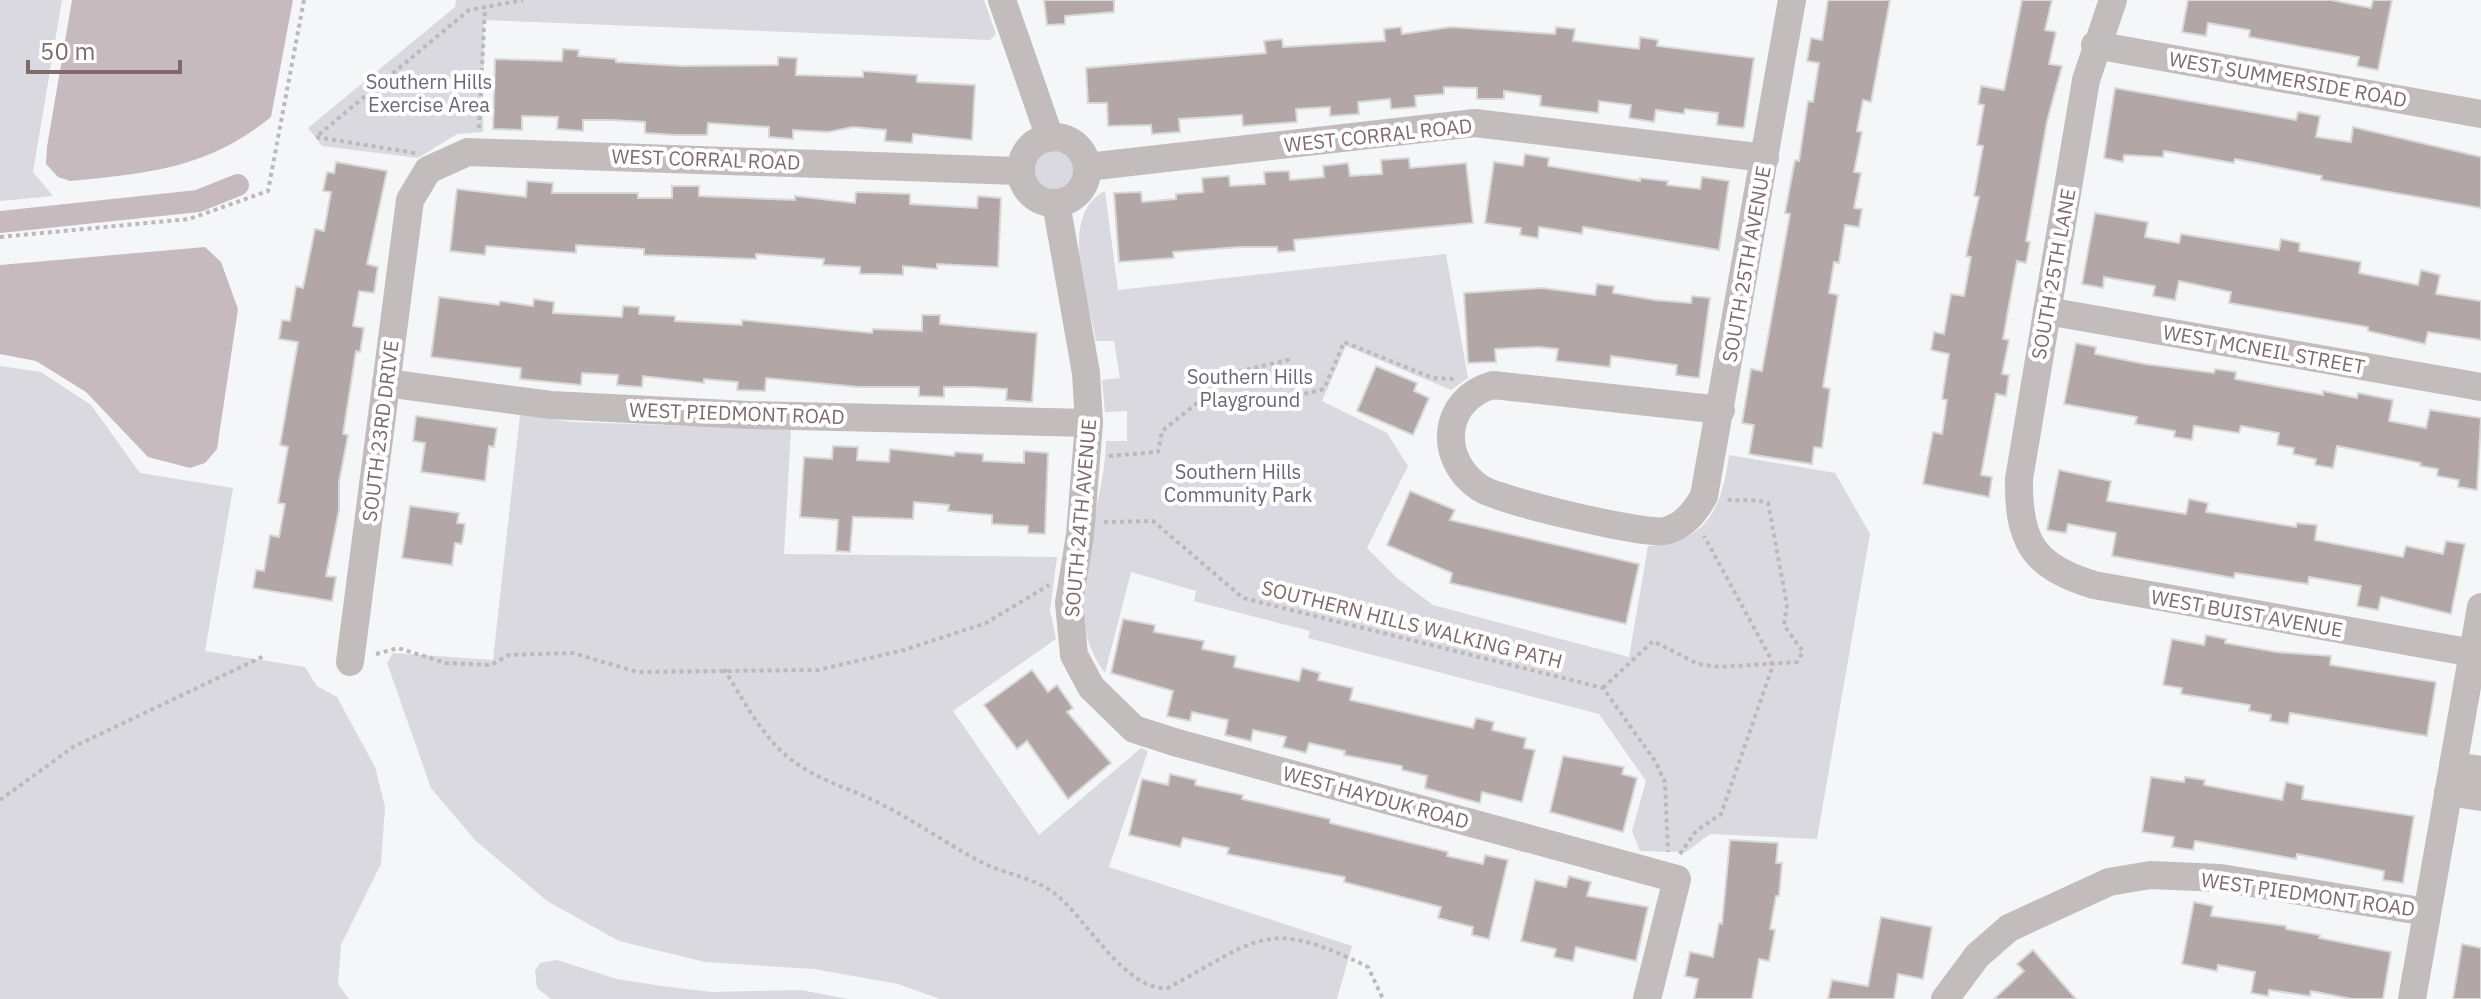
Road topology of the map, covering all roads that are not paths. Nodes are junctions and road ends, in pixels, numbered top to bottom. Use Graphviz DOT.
graph roads {
  1 [pos="1002,0"];
  2 [pos="1792,0"];
  3 [pos="2113,0"];
  4 [pos="2095,45"];
  5 [pos="2481,114"];
  6 [pos="1050,138"];
  7 [pos="1765,158"];
  8 [pos="1087,167"];
  9 [pos="1021,171"];
  10 [pos="410,200"];
  11 [pos="1056,203"];
  12 [pos="2047,311"];
  13 [pos="386,383"];
  14 [pos="2481,387"];
  15 [pos="1721,410"];
  16 [pos="1089,423"];
  17 [pos="2032,549"];
  18 [pos="2481,607"];
  19 [pos="2473,653"];
  20 [pos="350,662"];
  21 [pos="1091,687"];
  22 [pos="2481,770"];
  23 [pos="2450,779"];
  24 [pos="2481,797"];
  25 [pos="2426,912"];
  26 [pos="1647,999"];
  27 [pos="1945,999"];
  28 [pos="2412,999"];
  1 -- 6 [label="street"];
  2 -- 7 [label="street, SOUTH 25TH AVENUE"];
  3 -- 4 [label="street, SOUTH 25TH LANE"];
  4 -- 5 [label="street, WEST SUMMERSIDE ROAD"];
  4 -- 12 [label="street, SOUTH 25TH LANE"];
  6 -- 8 [label="street"];
  6 -- 9 [label="street"];
  7 -- 8 [label="street, WEST CORRAL ROAD"];
  7 -- 15 [label="street, SOUTH 25TH AVENUE"];
  8 -- 11 [label="street"];
  9 -- 10 [label="street, WEST CORRAL ROAD"];
  9 -- 11 [label="street"];
  10 -- 13 [label="street, SOUTH 23RD DRIVE"];
  11 -- 16 [label="street, SOUTH 24TH AVENUE"];
  12 -- 14 [label="street, WEST MCNEIL STREET"];
  12 -- 17 [label="street, SOUTH 25TH LANE"];
  13 -- 16 [label="street, WEST PIEDMONT ROAD"];
  13 -- 20 [label="street, SOUTH 23RD DRIVE"];
  15 -- 15 [label="street, SOUTH 25TH AVENUE"];
  16 -- 21 [label="street, SOUTH 24TH AVENUE"];
  17 -- 19 [label="street, WEST BUIST AVENUE"];
  18 -- 19 [label="street"];
  19 -- 23 [label="street"];
  21 -- 26 [label="street, WEST HAYDUK ROAD"];
  22 -- 23 [label="street"];
  23 -- 24 [label="street"];
  23 -- 25 [label="street"];
  25 -- 27 [label="street, WEST PIEDMONT ROAD"];
  25 -- 28 [label="street"];
}
